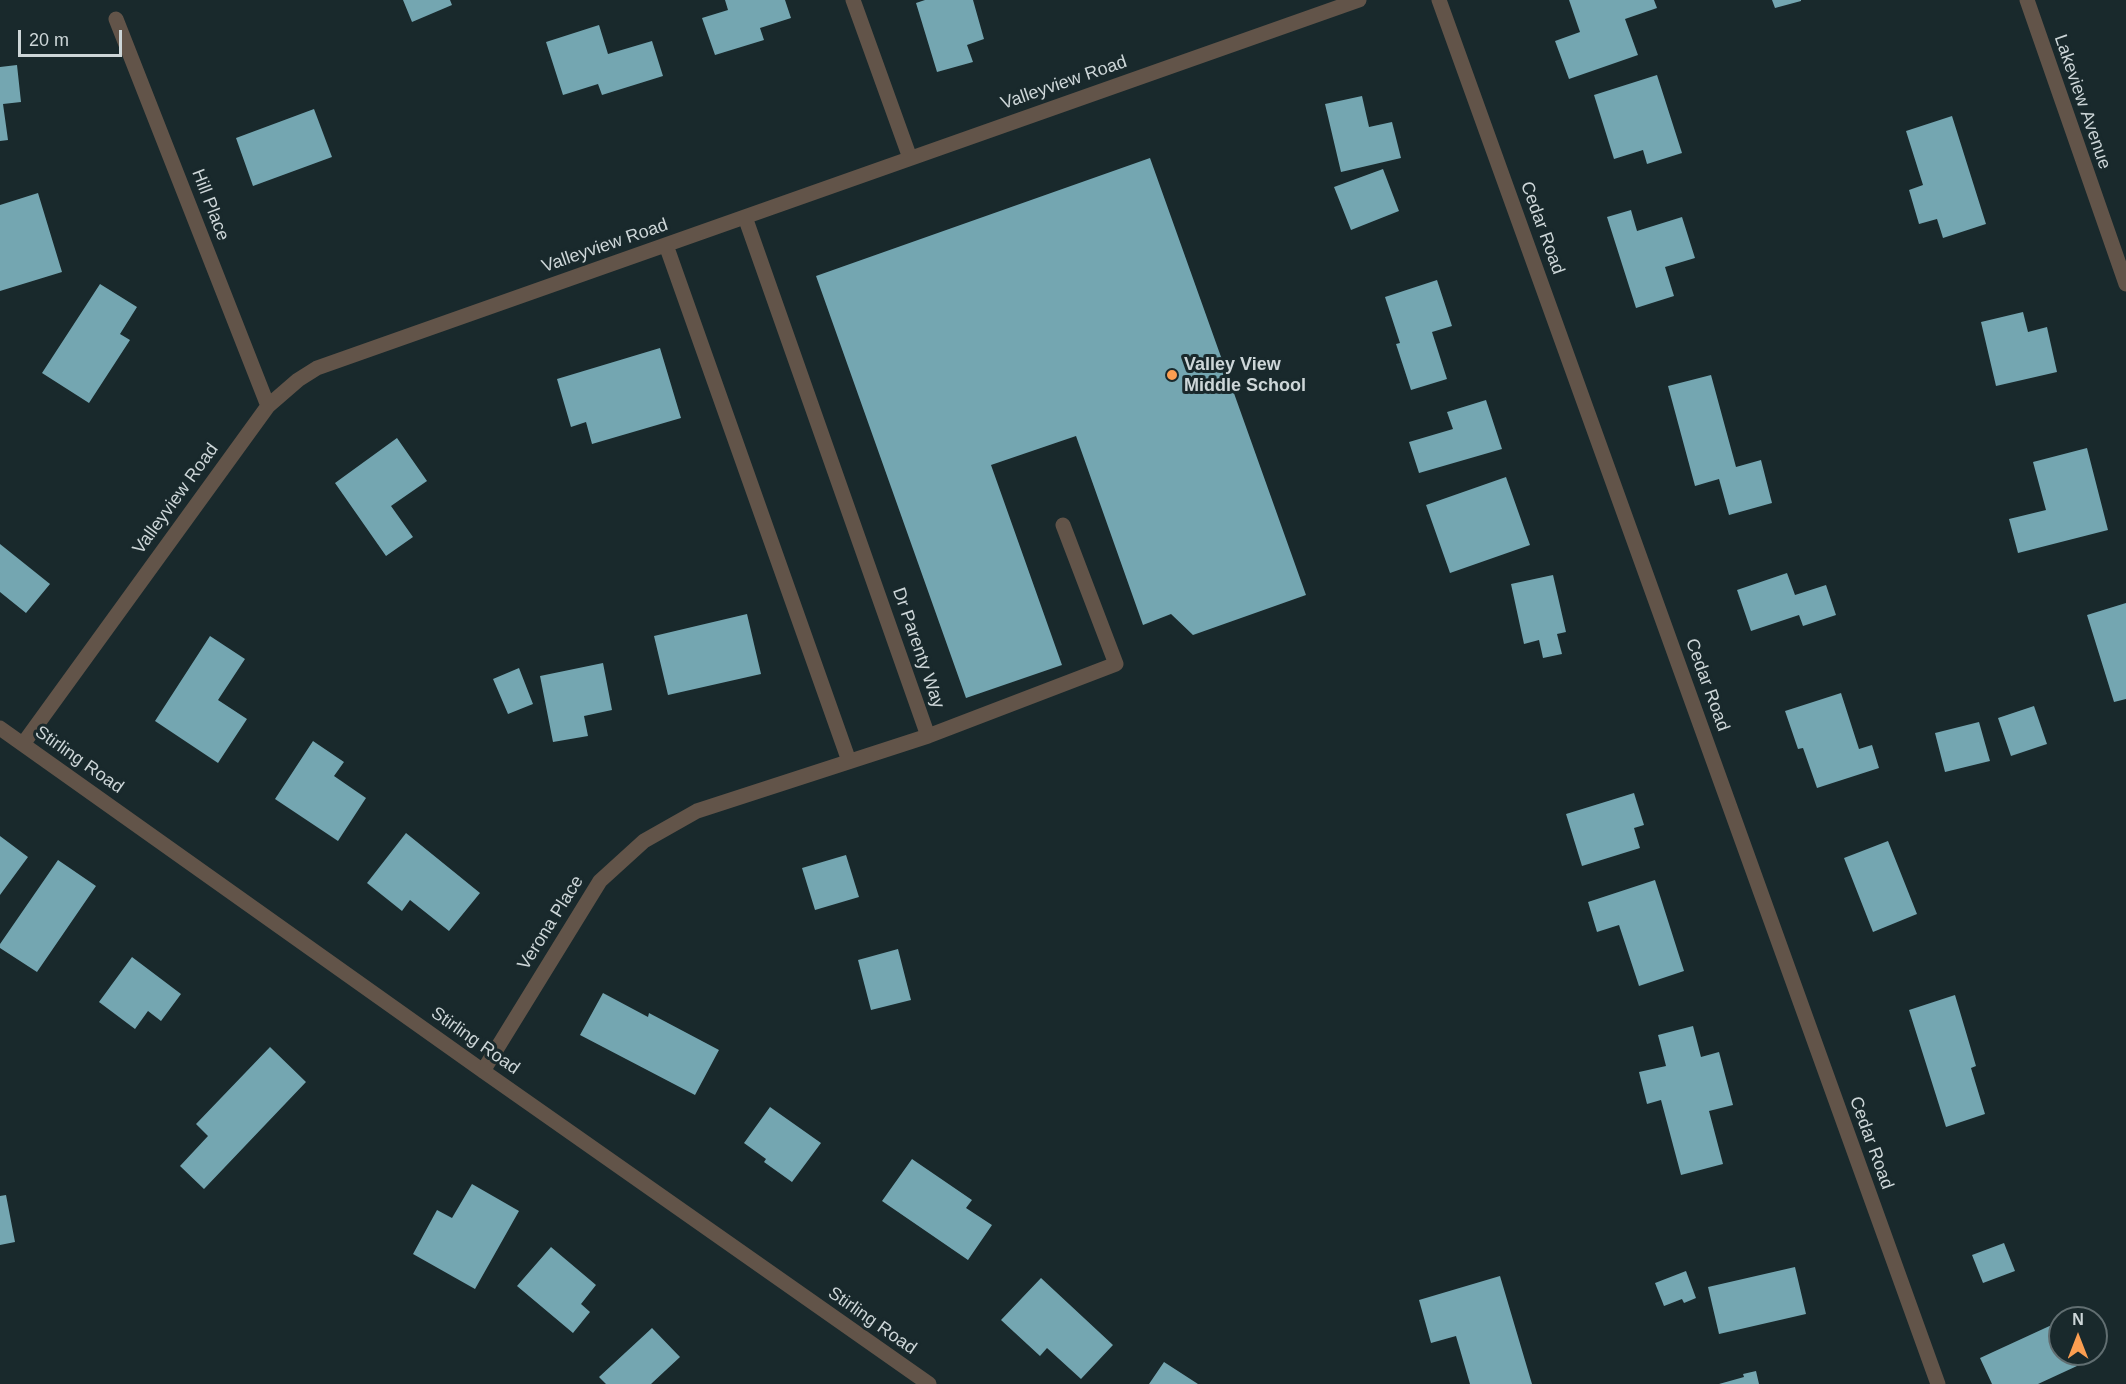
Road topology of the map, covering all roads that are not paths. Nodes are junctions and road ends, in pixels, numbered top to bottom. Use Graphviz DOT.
graph roads {
  1 [pos="853,0"];
  2 [pos="1359,0"];
  3 [pos="1439,0"];
  4 [pos="2027,0"];
  5 [pos="116,19"];
  6 [pos="910,158"];
  7 [pos="745,217"];
  8 [pos="666,245"];
  9 [pos="2126,284"];
  10 [pos="268,406"];
  11 [pos="1063,525"];
  12 [pos="0,728"];
  13 [pos="928,736"];
  14 [pos="23,744"];
  15 [pos="849,761"];
  16 [pos="483,1071"];
  17 [pos="929,1384"];
  18 [pos="1938,1384"];
  1 -- 6 [label="street"];
  2 -- 6 [label="street, Valleyview Road"];
  3 -- 18 [label="street, Cedar Road"];
  4 -- 9 [label="street, Lakeview Avenue"];
  5 -- 10 [label="street, Hill Place"];
  6 -- 7 [label="street, Valleyview Road"];
  7 -- 8 [label="street, Valleyview Road"];
  7 -- 13 [label="street, Dr Parenty Way"];
  8 -- 10 [label="street, Valleyview Road"];
  8 -- 15 [label="street"];
  10 -- 14 [label="street, Valleyview Road"];
  11 -- 13 [label="street"];
  12 -- 14 [label="street, Stirling Road"];
  13 -- 15 [label="street, Dr Parenty Way"];
  14 -- 16 [label="street, Stirling Road"];
  15 -- 16 [label="street, Verona Place"];
  16 -- 17 [label="street, Stirling Road"];
}
